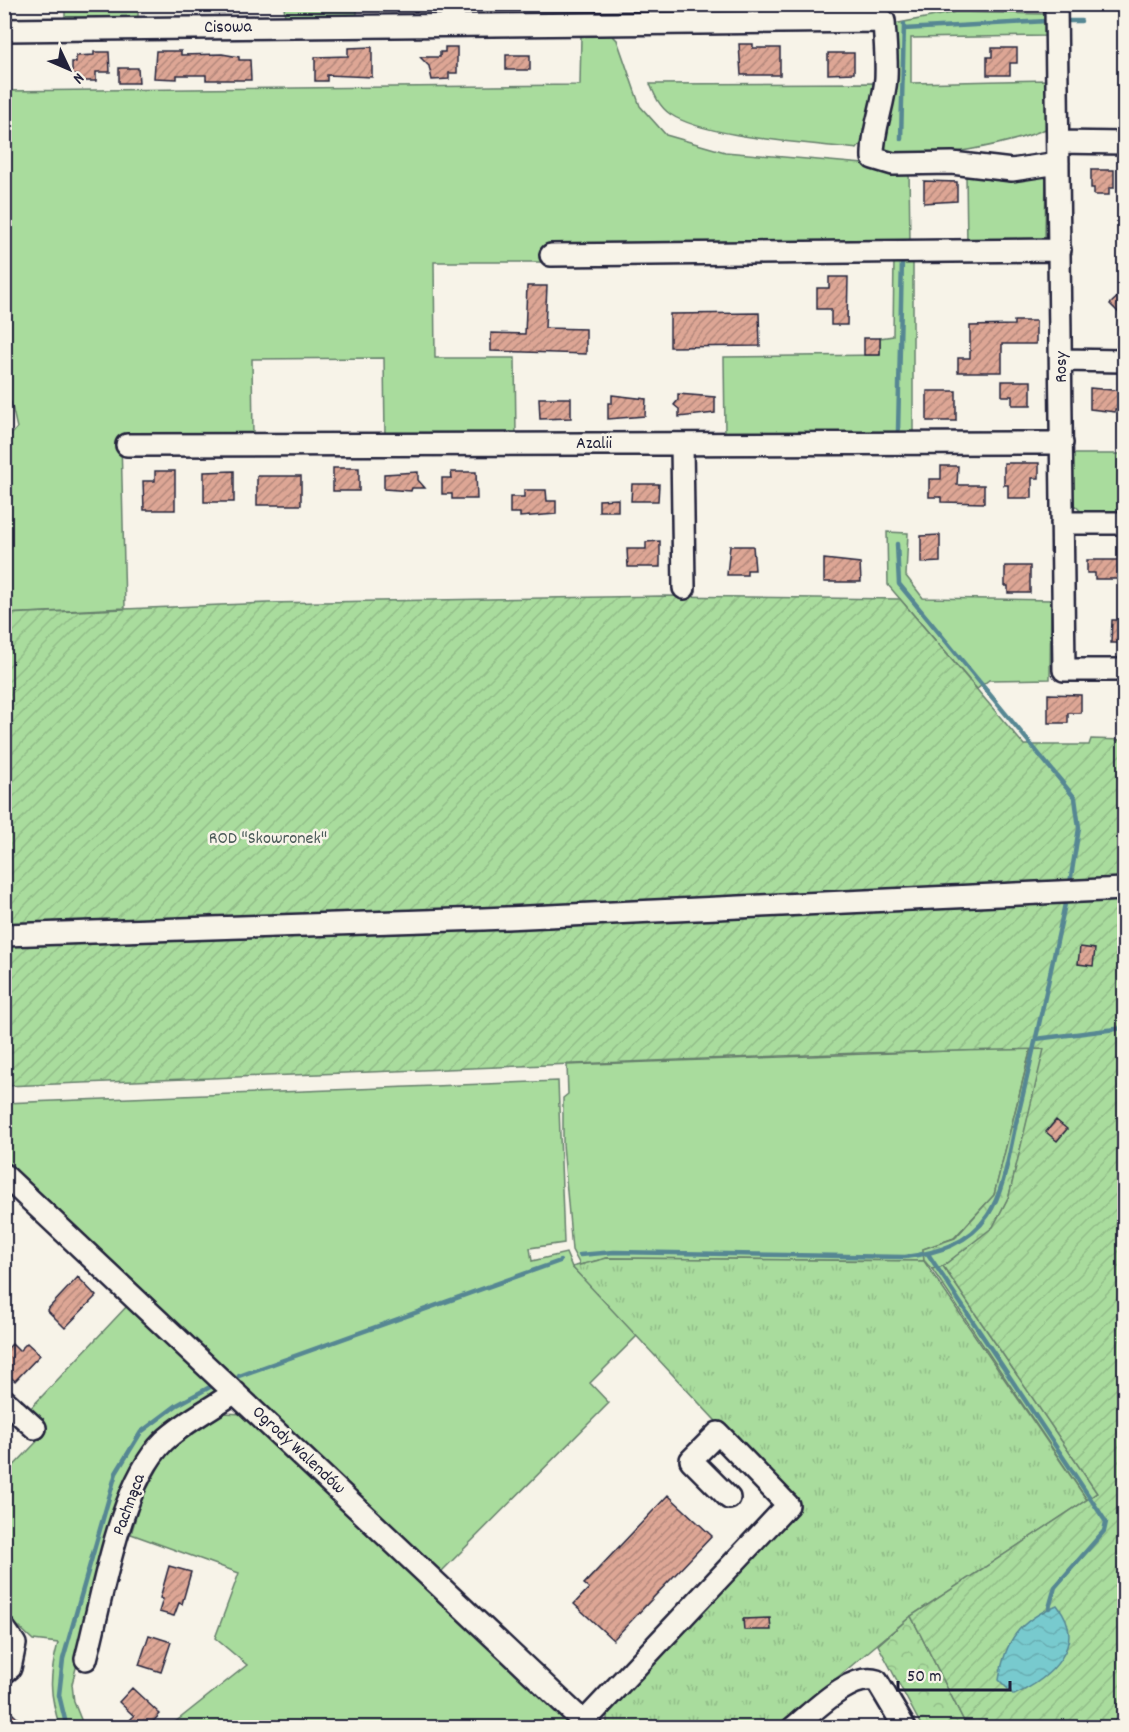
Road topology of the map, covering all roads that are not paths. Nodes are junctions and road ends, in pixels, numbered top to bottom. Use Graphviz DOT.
graph roads {
  1 [pos="1056,4"];
  2 [pos="4,30"];
  3 [pos="1058,142"];
  4 [pos="1125,143"];
  5 [pos="1058,164"];
  6 [pos="1060,250"];
  7 [pos="551,255"];
  8 [pos="1062,360"];
  9 [pos="1125,361"];
  10 [pos="1062,443"];
  11 [pos="682,444"];
  12 [pos="127,445"];
  13 [pos="1125,523"];
  14 [pos="1062,524"];
  15 [pos="684,588"];
  16 [pos="1125,670"];
  17 [pos="1125,889"];
  18 [pos="4,935"];
  19 [pos="4,1175"];
  20 [pos="235,1392"];
  21 [pos="4,1400"];
  22 [pos="35,1428"];
  23 [pos="729,1498"];
  24 [pos="4,1628"];
  25 [pos="86,1659"];
  26 [pos="7,1671"];
  27 [pos="587,1725"];
  28 [pos="793,1728"];
  29 [pos="905,1728"];
  1 -- 3 [label="street, Rosy"];
  2 -- 5 [label="street, Cisowa"];
  3 -- 4 [label="street"];
  3 -- 5 [label="street, Rosy"];
  5 -- 6 [label="street, Rosy"];
  6 -- 7 [label="street"];
  6 -- 8 [label="street, Rosy"];
  8 -- 9 [label="street"];
  8 -- 10 [label="street, Rosy"];
  10 -- 11 [label="street, Azalii"];
  10 -- 14 [label="street, Rosy"];
  11 -- 12 [label="street, Azalii"];
  11 -- 15 [label="street"];
  13 -- 14 [label="street"];
  14 -- 16 [label="street, Rosy"];
  17 -- 18 [label="street"];
  19 -- 20 [label="street, Ogrody Walendów"];
  20 -- 25 [label="street, Pachnąca"];
  20 -- 27 [label="street, Ogrody Walendów"];
  21 -- 22 [label="street"];
  23 -- 27 [label="street"];
  24 -- 26 [label="street"];
  28 -- 29 [label="street"];
}
